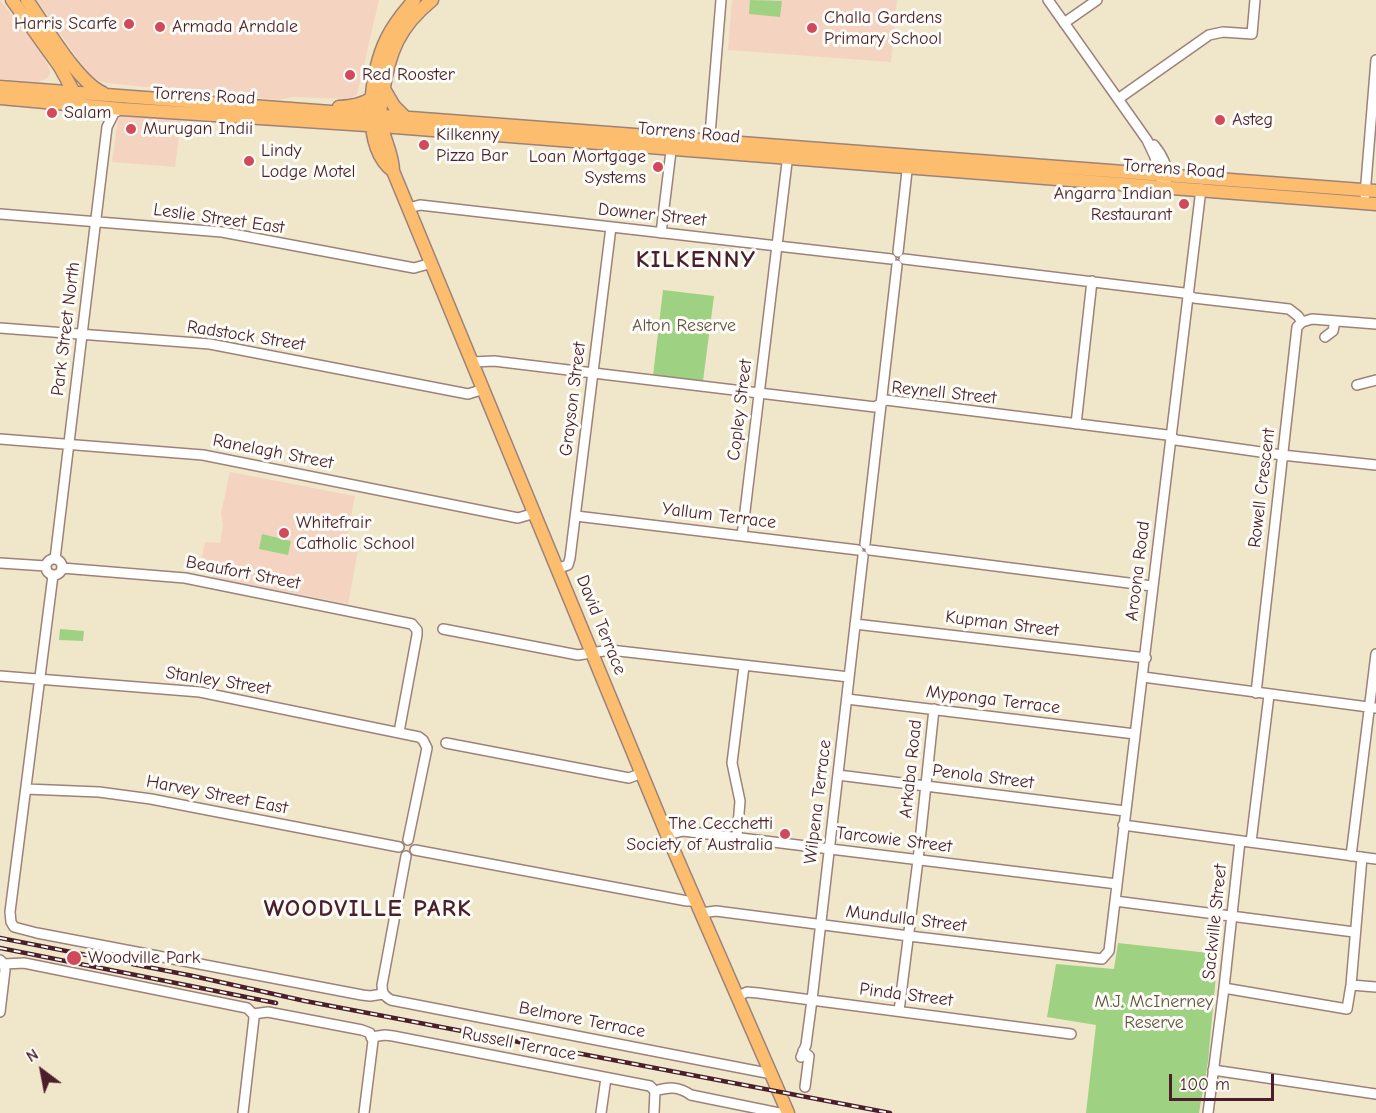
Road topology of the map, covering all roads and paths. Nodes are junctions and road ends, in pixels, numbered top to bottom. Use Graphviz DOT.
graph roads {
  1 [pos="12,0"];
  2 [pos="27,0"];
  3 [pos="414,0"];
  4 [pos="432,0"];
  5 [pos="721,0"];
  6 [pos="1048,0"];
  7 [pos="1096,0"];
  8 [pos="1255,0"];
  9 [pos="38,16"];
  10 [pos="1064,23"];
  11 [pos="1376,60"];
  12 [pos="60,68"];
  13 [pos="0,87"];
  14 [pos="384,88"];
  15 [pos="43,92"];
  16 [pos="1375,94"];
  17 [pos="112,96"];
  18 [pos="0,98"];
  19 [pos="372,98"];
  20 [pos="80,99"];
  21 [pos="1118,99"];
  22 [pos="122,109"];
  23 [pos="329,111"];
  24 [pos="405,117"];
  25 [pos="376,121"];
  26 [pos="351,125"];
  27 [pos="580,136"];
  28 [pos="672,143"];
  29 [pos="709,146"];
  30 [pos="378,149"];
  31 [pos="788,152"];
  32 [pos="908,161"];
  33 [pos="393,171"];
  34 [pos="1164,179"];
  35 [pos="1202,189"];
  36 [pos="1370,197"];
  37 [pos="409,208"];
  38 [pos="0,214"];
  39 [pos="96,221"];
  40 [pos="611,227"];
  41 [pos="661,233"];
  42 [pos="777,245"];
  43 [pos="898,259"];
  44 [pos="432,264"];
  45 [pos="1092,281"];
  46 [pos="1189,295"];
  47 [pos="1335,321"];
  48 [pos="1302,322"];
  49 [pos="1376,324"];
  50 [pos="0,328"];
  51 [pos="81,334"];
  52 [pos="1325,337"];
  53 [pos="473,362"];
  54 [pos="593,373"];
  55 [pos="1376,380"];
  56 [pos="1357,385"];
  57 [pos="484,389"];
  58 [pos="759,393"];
  59 [pos="880,403"];
  60 [pos="1076,424"];
  61 [pos="1172,437"];
  62 [pos="0,439"];
  63 [pos="69,444"];
  64 [pos="1282,455"];
  65 [pos="1376,465"];
  66 [pos="535,513"];
  67 [pos="576,516"];
  68 [pos="742,536"];
  69 [pos="864,550"];
  70 [pos="55,560"];
  71 [pos="0,563"];
  72 [pos="46,566"];
  73 [pos="62,568"];
  74 [pos="559,568"];
  75 [pos="52,575"];
  76 [pos="1152,586"];
  77 [pos="855,624"];
  78 [pos="443,628"];
  79 [pos="593,652"];
  80 [pos="1376,654"];
  81 [pos="1146,658"];
  82 [pos="744,666"];
  83 [pos="0,676"];
  84 [pos="849,677"];
  85 [pos="1143,677"];
  86 [pos="40,678"];
  87 [pos="1256,693"];
  88 [pos="1269,695"];
  89 [pos="847,699"];
  90 [pos="1372,708"];
  91 [pos="934,709"];
  92 [pos="399,732"];
  93 [pos="1135,734"];
  94 [pos="446,743"];
  95 [pos="642,773"];
  96 [pos="838,775"];
  97 [pos="925,786"];
  98 [pos="26,789"];
  99 [pos="1125,811"];
  100 [pos="1123,825"];
  101 [pos="667,835"];
  102 [pos="737,837"];
  103 [pos="408,840"];
  104 [pos="1240,841"];
  105 [pos="1251,842"];
  106 [pos="399,847"];
  107 [pos="829,848"];
  108 [pos="415,849"];
  109 [pos="406,856"];
  110 [pos="1351,856"];
  111 [pos="1362,857"];
  112 [pos="1376,859"];
  113 [pos="918,860"];
  114 [pos="1117,884"];
  115 [pos="1115,901"];
  116 [pos="698,907"];
  117 [pos="1231,917"];
  118 [pos="6,923"];
  119 [pos="820,925"];
  120 [pos="1354,932"];
  121 [pos="909,936"];
  122 [pos="1106,956"];
  123 [pos="2,962"];
  124 [pos="1351,985"];
  125 [pos="1376,987"];
  126 [pos="1224,988"];
  127 [pos="384,996"];
  128 [pos="738,996"];
  129 [pos="812,1000"];
  130 [pos="899,1011"];
  131 [pos="0,1012"];
  132 [pos="254,1016"];
  133 [pos="1071,1034"];
  134 [pos="371,1037"];
  135 [pos="1213,1070"];
  136 [pos="772,1074"];
  137 [pos="606,1078"];
  138 [pos="805,1087"];
  139 [pos="655,1091"];
  140 [pos="1376,1094"];
  141 [pos="243,1113"];
  142 [pos="364,1113"];
  143 [pos="601,1113"];
  144 [pos="654,1113"];
  145 [pos="779,1113"];
  146 [pos="788,1113"];
  147 [pos="1208,1113"];
  1 -- 12 [label="main road"];
  2 -- 9 [label="main road"];
  3 -- 19 [label="main road"];
  4 -- 14 [label="main road"];
  5 -- 29 [label="street"];
  6 -- 10 [label="street"];
  7 -- 10 [label="street"];
  8 -- 21 [label="street"];
  9 -- 17 [label="main road"];
  9 -- 20 [label="main road"];
  10 -- 21 [label="street"];
  11 -- 16 [label="street"];
  12 -- 15 [label="main road"];
  12 -- 20 [label="main road"];
  13 -- 15 [label="main road, Torrens Road"];
  14 -- 24 [label="main road"];
  14 -- 25 [label="main road"];
  15 -- 20 [label="main road, Torrens Road"];
  16 -- 36 [label="street"];
  17 -- 20 [label="main road, Torrens Road"];
  17 -- 23 [label="main road, Torrens Road"];
  18 -- 20 [label="main road, Torrens Road"];
  19 -- 23 [label="main road"];
  19 -- 25 [label="main road"];
  20 -- 22 [label="main road, Torrens Road"];
  21 -- 34 [label="street"];
  22 -- 26 [label="main road, Torrens Road"];
  22 -- 39 [label="street, Park Street North"];
  23 -- 25 [label="main road, Torrens Road"];
  24 -- 25 [label="main road, Torrens Road"];
  24 -- 27 [label="main road, Torrens Road"];
  25 -- 26 [label="main road, Torrens Road"];
  25 -- 27 [label="main road, Torrens Road"];
  25 -- 30 [label="main road, David Terrace"];
  25 -- 33 [label="main road, David Terrace"];
  26 -- 30 [label="main road"];
  27 -- 28 [label="main road, Torrens Road"];
  28 -- 29 [label="main road, Torrens Road"];
  28 -- 41 [label="street"];
  29 -- 31 [label="main road, Torrens Road"];
  30 -- 33 [label="main road, David Terrace"];
  31 -- 32 [label="main road, Torrens Road"];
  31 -- 42 [label="street, Copley Street"];
  32 -- 34 [label="main road, Torrens Road"];
  32 -- 43 [label="street, Wilpena Terrace"];
  33 -- 37 [label="main road, David Terrace"];
  34 -- 35 [label="main road, Torrens Road"];
  34 -- 36 [label="main road, Torrens Road"];
  35 -- 36 [label="main road, Torrens Road"];
  35 -- 46 [label="street, Aroona Road"];
  37 -- 40 [label="street, Downer Street"];
  37 -- 44 [label="main road, David Terrace"];
  38 -- 39 [label="street, Leslie Street East"];
  39 -- 44 [label="street, Leslie Street East"];
  39 -- 51 [label="street, Park Street North"];
  40 -- 41 [label="street, Downer Street"];
  40 -- 54 [label="street, Grayson Street"];
  41 -- 42 [label="street, Downer Street"];
  42 -- 43 [label="street, Downer Street"];
  42 -- 58 [label="street, Copley Street"];
  43 -- 45 [label="street, Downer Street"];
  43 -- 59 [label="street, Wilpena Terrace"];
  44 -- 53 [label="main road, David Terrace"];
  45 -- 46 [label="street, Downer Street"];
  45 -- 60 [label="street"];
  46 -- 48 [label="street, Downer Street"];
  46 -- 61 [label="street, Aroona Road"];
  47 -- 48 [label="street"];
  47 -- 49 [label="street"];
  47 -- 52 [label="street"];
  48 -- 64 [label="street, Rowell Crescent"];
  50 -- 51 [label="street, Radstock Street"];
  51 -- 57 [label="street, Radstock Street"];
  51 -- 63 [label="street, Park Street North"];
  53 -- 54 [label="street, Reynell Street"];
  53 -- 57 [label="main road, David Terrace"];
  54 -- 58 [label="street, Reynell Street"];
  54 -- 67 [label="street, Grayson Street"];
  55 -- 56 [label="street"];
  57 -- 66 [label="main road, David Terrace"];
  58 -- 59 [label="street, Reynell Street"];
  58 -- 68 [label="street, Copley Street"];
  59 -- 60 [label="street, Reynell Street"];
  59 -- 69 [label="street, Wilpena Terrace"];
  60 -- 61 [label="street, Reynell Street"];
  61 -- 64 [label="street, Reynell Street"];
  61 -- 76 [label="street, Aroona Road"];
  62 -- 63 [label="street, Ranelagh Street"];
  63 -- 66 [label="street, Ranelagh Street"];
  63 -- 70 [label="street, Park Street North"];
  64 -- 65 [label="street, Reynell Street"];
  64 -- 87 [label="street, Rowell Crescent"];
  66 -- 74 [label="main road, David Terrace"];
  67 -- 68 [label="street, Yallum Terrace"];
  67 -- 74 [label="street, Grayson Street"];
  68 -- 69 [label="street, Yallum Terrace"];
  69 -- 76 [label="street, Yallum Terrace"];
  69 -- 77 [label="street, Wilpena Terrace"];
  70 -- 72 [label="street"];
  70 -- 73 [label="street"];
  71 -- 72 [label="street"];
  72 -- 75 [label="street"];
  73 -- 75 [label="street"];
  73 -- 92 [label="street, Beaufort Street"];
  74 -- 79 [label="main road, David Terrace"];
  75 -- 86 [label="street"];
  76 -- 81 [label="street, Aroona Road"];
  77 -- 81 [label="street, Kupman Street"];
  77 -- 84 [label="street, Wilpena Terrace"];
  78 -- 79 [label="street"];
  79 -- 82 [label="street"];
  79 -- 95 [label="main road, David Terrace"];
  80 -- 90 [label="street"];
  81 -- 85 [label="street, Aroona Road"];
  82 -- 84 [label="street"];
  82 -- 102 [label="street"];
  83 -- 86 [label="street, Stanley Street"];
  84 -- 89 [label="street, Wilpena Terrace"];
  85 -- 87 [label="street"];
  85 -- 93 [label="street, Aroona Road"];
  86 -- 92 [label="street, Stanley Street"];
  86 -- 98 [label="street"];
  87 -- 88 [label="street"];
  88 -- 90 [label="street"];
  88 -- 105 [label="street"];
  89 -- 91 [label="street, Myponga Terrace"];
  89 -- 96 [label="street, Wilpena Terrace"];
  90 -- 110 [label="street"];
  91 -- 93 [label="street, Myponga Terrace"];
  91 -- 97 [label="street, Arkaba Road"];
  92 -- 103 [label="street, Stanley Street"];
  93 -- 99 [label="street, Aroona Road"];
  94 -- 95 [label="street"];
  95 -- 101 [label="main road, David Terrace"];
  96 -- 97 [label="street, Penola Street"];
  96 -- 107 [label="street, Wilpena Terrace"];
  97 -- 99 [label="street, Penola Street"];
  97 -- 113 [label="street, Arkaba Road"];
  98 -- 106 [label="street, Harvey Street East"];
  98 -- 118 [label="street"];
  99 -- 100 [label="street, Aroona Road"];
  100 -- 104 [label="street"];
  100 -- 114 [label="street, Aroona Road"];
  101 -- 102 [label="street, Tarcowie Street"];
  101 -- 116 [label="main road, David Terrace"];
  102 -- 107 [label="street, Tarcowie Street"];
  103 -- 106 [label="street"];
  103 -- 108 [label="street"];
  104 -- 105 [label="street"];
  104 -- 117 [label="street, Sackville Street"];
  105 -- 110 [label="street"];
  106 -- 109 [label="street"];
  107 -- 113 [label="street, Tarcowie Street"];
  107 -- 119 [label="street, Wilpena Terrace"];
  108 -- 109 [label="street"];
  108 -- 116 [label="street"];
  109 -- 127 [label="street"];
  110 -- 111 [label="street"];
  111 -- 112 [label="street"];
  111 -- 120 [label="street"];
  113 -- 114 [label="street, Tarcowie Street"];
  113 -- 121 [label="street, Arkaba Road"];
  114 -- 115 [label="street, Aroona Road"];
  115 -- 117 [label="street"];
  115 -- 122 [label="street, Aroona Road"];
  116 -- 119 [label="street, Mundulla Street"];
  116 -- 128 [label="main road, David Terrace"];
  117 -- 120 [label="street"];
  117 -- 126 [label="street, Sackville Street"];
  118 -- 127 [label="street, Belmore Terrace"];
  119 -- 121 [label="street, Mundulla Street"];
  119 -- 129 [label="street, Wilpena Terrace"];
  120 -- 124 [label="street"];
  121 -- 122 [label="street, Mundulla Street"];
  121 -- 130 [label="street, Arkaba Road"];
  123 -- 131 [label="street"];
  123 -- 132 [label="street, Russell Terrace"];
  124 -- 125 [label="street"];
  124 -- 126 [label="street"];
  126 -- 135 [label="street, Sackville Street"];
  127 -- 136 [label="street, Belmore Terrace"];
  128 -- 129 [label="street, Pinda Street"];
  128 -- 136 [label="main road, David Terrace"];
  129 -- 130 [label="street, Pinda Street"];
  129 -- 138 [label="street, Wilpena Terrace"];
  130 -- 133 [label="street, Pinda Street"];
  132 -- 134 [label="street, Russell Terrace"];
  132 -- 141 [label="street"];
  134 -- 137 [label="street, Russell Terrace"];
  134 -- 142 [label="street"];
  135 -- 140 [label="street"];
  135 -- 147 [label="street, Sackville Street"];
  136 -- 146 [label="main road, David Terrace"];
  137 -- 139 [label="street, Russell Terrace"];
  137 -- 143 [label="street"];
  139 -- 144 [label="street"];
  139 -- 145 [label="street, Russell Terrace"];
}
